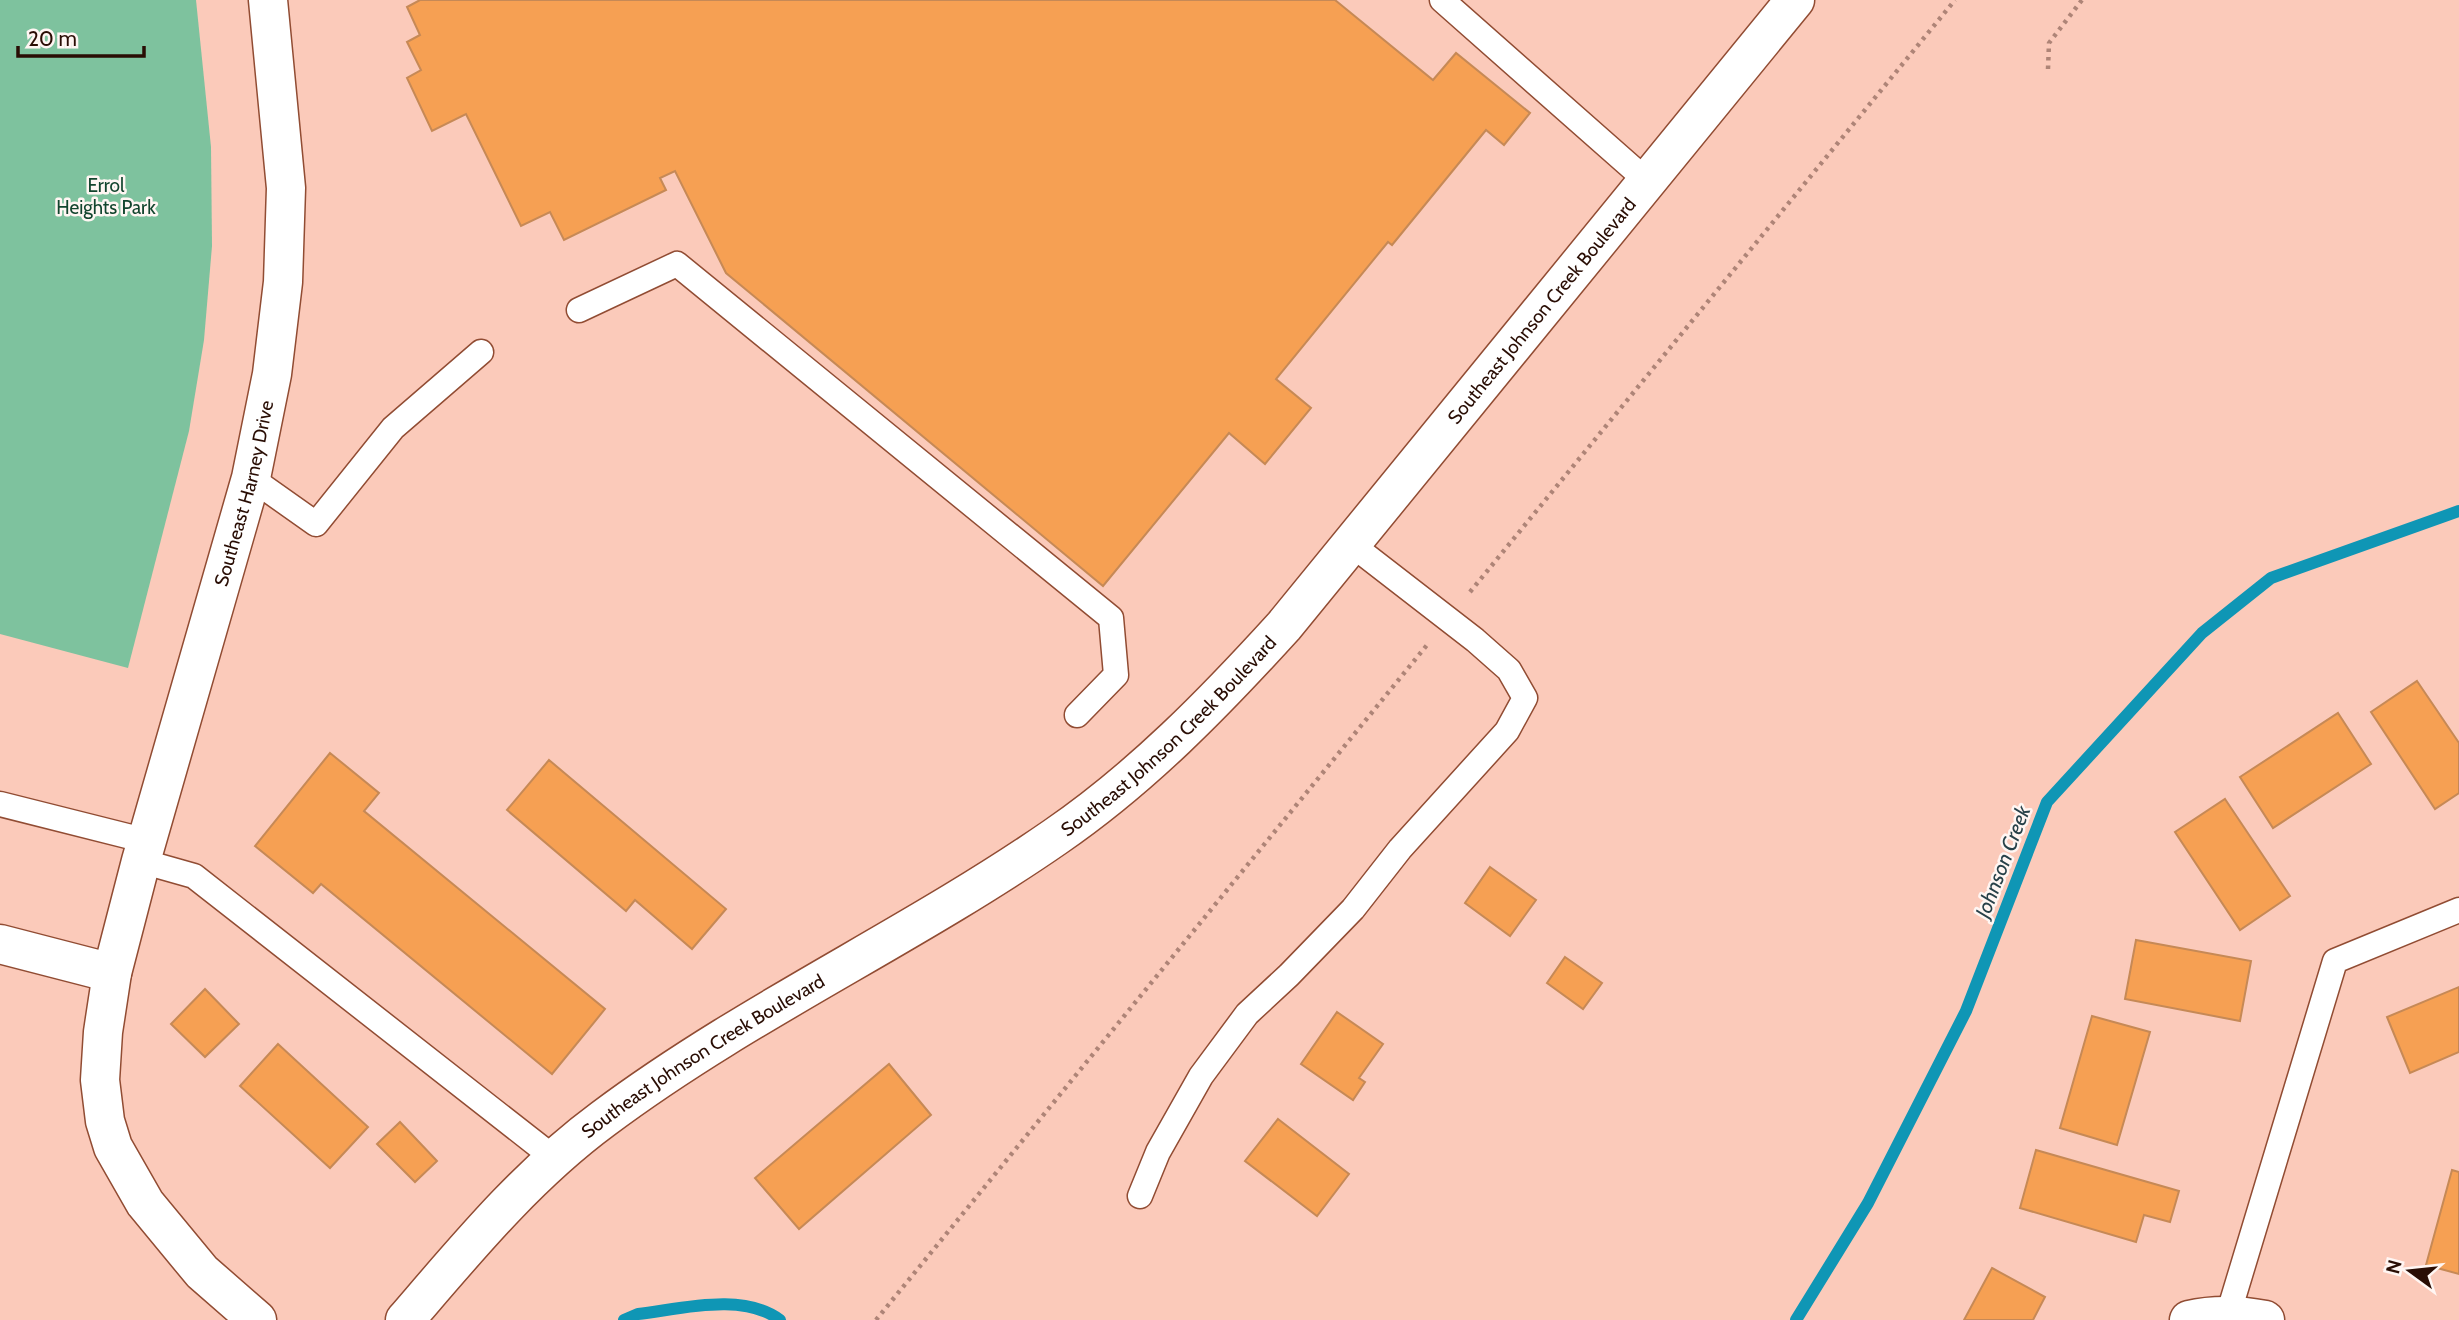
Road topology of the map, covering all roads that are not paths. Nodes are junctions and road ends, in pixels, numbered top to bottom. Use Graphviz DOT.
graph roads {
  1 [pos="268,0"];
  2 [pos="1442,0"];
  3 [pos="1795,0"];
  4 [pos="1647,181"];
  5 [pos="579,310"];
  6 [pos="481,352"];
  7 [pos="251,478"];
  8 [pos="1351,544"];
  9 [pos="1077,715"];
  10 [pos="0,804"];
  11 [pos="144,851"];
  12 [pos="2459,910"];
  13 [pos="0,944"];
  14 [pos="112,973"];
  15 [pos="554,1158"];
  16 [pos="1140,1196"];
  17 [pos="2228,1315"];
  18 [pos="257,1320"];
  19 [pos="405,1320"];
  20 [pos="2189,1320"];
  21 [pos="2265,1320"];
  1 -- 7 [label="main road, Southeast Harney Drive"];
  2 -- 4 [label="lane"];
  3 -- 4 [label="main road, Southeast Johnson Creek Boulevard"];
  4 -- 8 [label="main road, Southeast Johnson Creek Boulevard"];
  5 -- 9 [label="lane"];
  6 -- 7 [label="lane"];
  7 -- 11 [label="main road, Southeast Harney Drive"];
  8 -- 15 [label="main road, Southeast Johnson Creek Boulevard"];
  8 -- 16 [label="lane"];
  10 -- 11 [label="lane"];
  11 -- 14 [label="main road, Southeast Harney Drive"];
  11 -- 15 [label="lane"];
  12 -- 17 [label="lane"];
  13 -- 14 [label="main road"];
  14 -- 18 [label="main road, Southeast Harney Drive"];
  15 -- 19 [label="main road, Southeast Johnson Creek Boulevard"];
  17 -- 20 [label="main road"];
  17 -- 21 [label="main road"];
}
